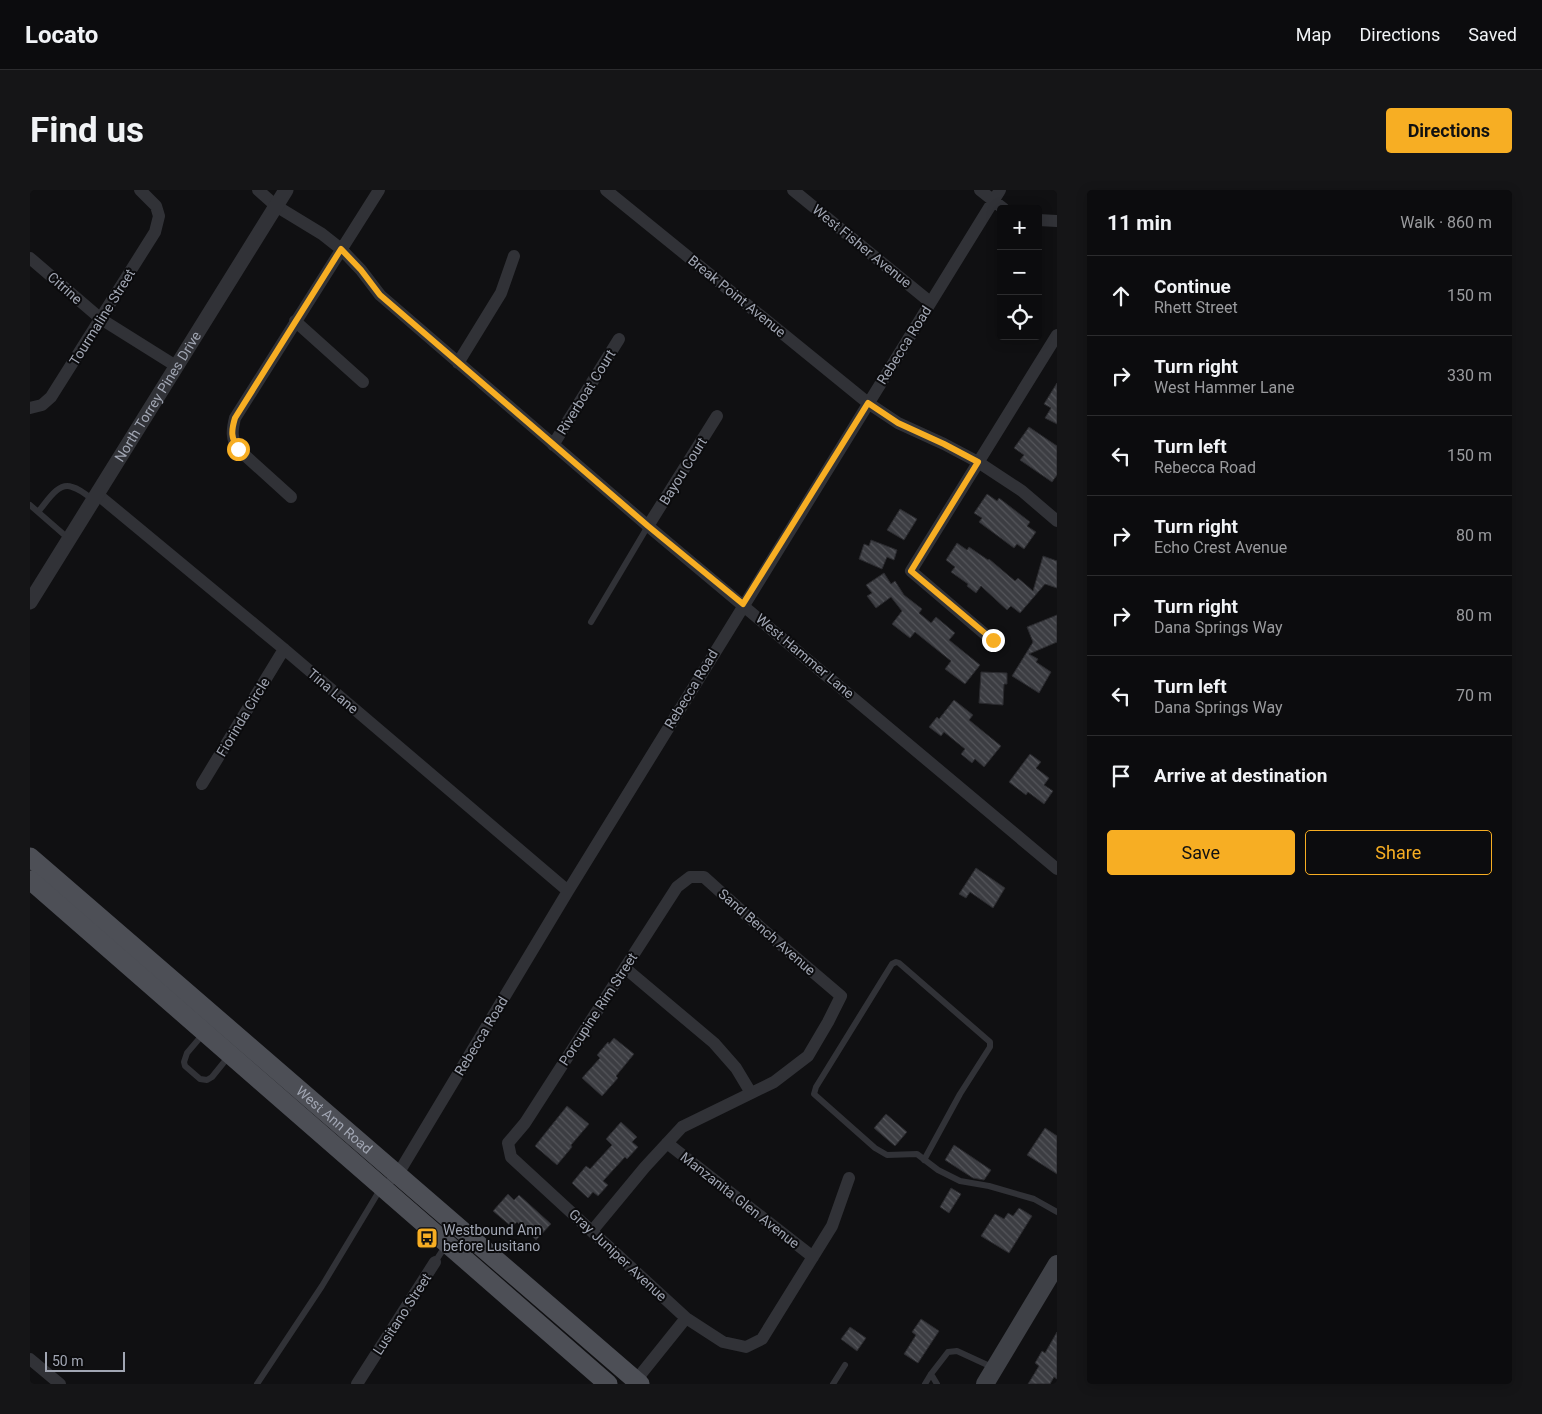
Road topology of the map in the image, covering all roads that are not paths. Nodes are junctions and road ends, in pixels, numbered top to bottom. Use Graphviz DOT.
graph roads {
  1 [pos="140,190"];
  2 [pos="258,190"];
  3 [pos="286,190"];
  4 [pos="378,190"];
  5 [pos="606,190"];
  6 [pos="793,190"];
  7 [pos="980,190"];
  8 [pos="996,195"];
  9 [pos="276,206"];
  10 [pos="1042,220"];
  11 [pos="1057,221"];
  12 [pos="341,249"];
  13 [pos="514,256"];
  14 [pos="30,258"];
  15 [pos="930,302"];
  16 [pos="101,319"];
  17 [pos="296,321"];
  18 [pos="1057,335"];
  19 [pos="619,338"];
  20 [pos="458,363"];
  21 [pos="176,366"];
  22 [pos="363,382"];
  23 [pos="868,403"];
  24 [pos="31,408"];
  25 [pos="717,416"];
  26 [pos="553,445"];
  27 [pos="978,462"];
  28 [pos="95,497"];
  29 [pos="291,497"];
  30 [pos="30,505"];
  31 [pos="38,512"];
  32 [pos="1057,521"];
  33 [pos="648,526"];
  34 [pos="69,539"];
  35 [pos="30,602"];
  36 [pos="743,604"];
  37 [pos="591,622"];
  38 [pos="993,640"];
  39 [pos="284,649"];
  40 [pos="202,784"];
  41 [pos="30,856"];
  42 [pos="1057,869"];
  43 [pos="690,877"];
  44 [pos="30,880"];
  45 [pos="568,891"];
  46 [pos="625,968"];
  47 [pos="171,978"];
  48 [pos="160,993"];
  49 [pos="205,1032"];
  50 [pos="231,1054"];
  51 [pos="751,1093"];
  52 [pos="508,1143"];
  53 [pos="667,1143"];
  54 [pos="924,1160"];
  55 [pos="398,1174"];
  56 [pos="849,1178"];
  57 [pos="382,1187"];
  58 [pos="1057,1212"];
  59 [pos="592,1231"];
  60 [pos="446,1244"];
  61 [pos="812,1257"];
  62 [pos="435,1262"];
  63 [pos="1057,1264"];
  64 [pos="686,1318"];
  65 [pos="30,1359"];
  66 [pos="845,1365"];
  67 [pos="994,1369"];
  68 [pos="931,1374"];
  69 [pos="636,1383"];
  70 [pos="60,1384"];
  71 [pos="257,1384"];
  72 [pos="357,1384"];
  73 [pos="608,1384"];
  74 [pos="833,1384"];
  75 [pos="925,1384"];
  76 [pos="937,1384"];
  77 [pos="985,1384"];
  1 -- 16 [label="street, Tourmaline Street"];
  2 -- 9 [label="street, West Hammer Lane"];
  3 -- 9 [label="street, North Torrey Pines Drive"];
  4 -- 12 [label="street"];
  5 -- 23 [label="street, Break Point Avenue"];
  6 -- 15 [label="street, West Fisher Avenue"];
  7 -- 8 [label="street"];
  8 -- 15 [label="street, Rebecca Road"];
  9 -- 12 [label="street, West Hammer Lane"];
  9 -- 21 [label="street, North Torrey Pines Drive"];
  10 -- 11 [label="street"];
  12 -- 17 [label="street"];
  12 -- 20 [label="street, West Hammer Lane"];
  13 -- 20 [label="street"];
  14 -- 16 [label="street, Citrine"];
  15 -- 23 [label="street, Rebecca Road"];
  16 -- 21 [label="street, Citrine"];
  16 -- 24 [label="street, Tourmaline Street"];
  17 -- 22 [label="street"];
  17 -- 29 [label="street"];
  18 -- 27 [label="street"];
  19 -- 26 [label="street, Riverboat Court"];
  20 -- 26 [label="street, West Hammer Lane"];
  21 -- 28 [label="street, North Torrey Pines Drive"];
  23 -- 27 [label="street, Break Point Avenue"];
  23 -- 36 [label="street, Rebecca Road"];
  25 -- 33 [label="street, Bayou Court"];
  26 -- 33 [label="street, West Hammer Lane"];
  27 -- 32 [label="street, Break Point Avenue"];
  27 -- 38 [label="street"];
  28 -- 31 [label="lane"];
  28 -- 34 [label="street, North Torrey Pines Drive"];
  28 -- 39 [label="street, Tina Lane"];
  30 -- 31 [label="lane"];
  31 -- 34 [label="lane"];
  33 -- 36 [label="street, West Hammer Lane"];
  33 -- 37 [label="lane"];
  34 -- 35 [label="street, North Torrey Pines Drive"];
  36 -- 42 [label="street, West Hammer Lane"];
  36 -- 45 [label="street, Rebecca Road"];
  39 -- 40 [label="street, Fiorinda Circle"];
  39 -- 45 [label="street, Tina Lane"];
  41 -- 47 [label="main road, West Ann Road"];
  43 -- 46 [label="street, Porcupine Rim Street"];
  43 -- 51 [label="street, Sand Bench Avenue"];
  44 -- 48 [label="main road, West Ann Road"];
  45 -- 55 [label="street, Rebecca Road"];
  46 -- 51 [label="street"];
  46 -- 52 [label="street, Porcupine Rim Street"];
  47 -- 48 [label="main road"];
  47 -- 55 [label="main road, West Ann Road"];
  48 -- 49 [label="main road, West Ann Road"];
  49 -- 50 [label="main road, West Ann Road"];
  49 -- 50 [label="lane"];
  50 -- 57 [label="main road, West Ann Road"];
  51 -- 53 [label="street"];
  52 -- 59 [label="street, Gray Juniper Avenue"];
  53 -- 59 [label="street"];
  53 -- 61 [label="street, Manzanita Glen Avenue"];
  54 -- 54 [label="lane"];
  54 -- 58 [label="lane"];
  55 -- 57 [label="street, Rebecca Road"];
  55 -- 69 [label="main road, West Ann Road"];
  56 -- 61 [label="street"];
  57 -- 60 [label="main road, West Ann Road"];
  57 -- 71 [label="lane"];
  59 -- 64 [label="street, Gray Juniper Avenue"];
  60 -- 62 [label="lane, Lusitano Street"];
  60 -- 73 [label="main road, West Ann Road"];
  61 -- 64 [label="street, Gray Juniper Avenue"];
  62 -- 72 [label="street, Lusitano Street"];
  63 -- 67 [label="main road"];
  64 -- 69 [label="street"];
  65 -- 70 [label="street"];
  66 -- 74 [label="lane"];
  67 -- 68 [label="lane"];
  67 -- 77 [label="main road"];
  68 -- 75 [label="lane"];
  68 -- 76 [label="lane"];
}
